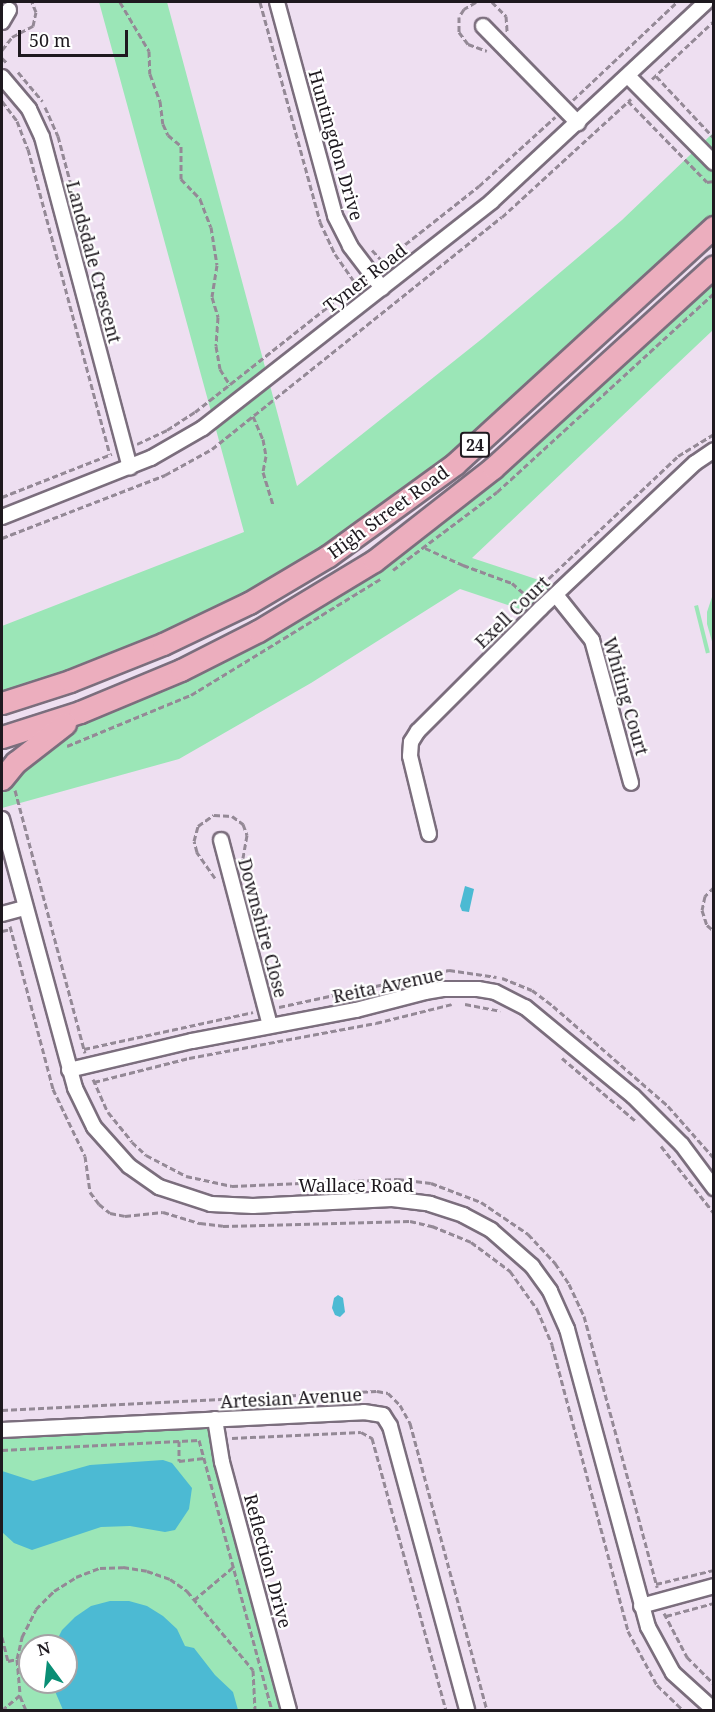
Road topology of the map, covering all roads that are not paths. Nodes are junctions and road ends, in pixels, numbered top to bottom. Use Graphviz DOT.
graph roads {
  1 [pos="277,2"];
  2 [pos="706,2"];
  3 [pos="483,26"];
  4 [pos="628,76"];
  5 [pos="2,77"];
  6 [pos="578,123"];
  7 [pos="714,163"];
  8 [pos="714,227"];
  9 [pos="714,266"];
  10 [pos="382,288"];
  11 [pos="714,450"];
  12 [pos="130,467"];
  13 [pos="2,517"];
  14 [pos="556,595"];
  15 [pos="2,704"];
  16 [pos="80,712"];
  17 [pos="2,737"];
  18 [pos="8,782"];
  19 [pos="632,783"];
  20 [pos="2,819"];
  21 [pos="429,834"];
  22 [pos="221,840"];
  23 [pos="25,908"];
  24 [pos="6,919"];
  25 [pos="270,1026"];
  26 [pos="69,1070"];
  27 [pos="714,1188"];
  28 [pos="215,1419"];
  29 [pos="2,1430"];
  30 [pos="714,1586"];
  31 [pos="641,1606"];
  32 [pos="289,1710"];
  33 [pos="467,1710"];
  34 [pos="714,1710"];
  1 -- 10 [label="street, Huntingdon Drive"];
  2 -- 4 [label="street, Tyner Road"];
  3 -- 6 [label="street"];
  4 -- 6 [label="street, Tyner Road"];
  4 -- 7 [label="street"];
  5 -- 12 [label="street, Landsdale Crescent"];
  6 -- 10 [label="street, Tyner Road"];
  8 -- 15 [label="main road, High Street Road / 24"];
  9 -- 16 [label="main road, High Street Road / 24"];
  10 -- 12 [label="street, Tyner Road"];
  11 -- 14 [label="street, Exell Court"];
  12 -- 13 [label="street, Tyner Road"];
  14 -- 19 [label="street, Whiting Court"];
  14 -- 21 [label="street, Exell Court"];
  16 -- 17 [label="main road, High Street Road / 24"];
  16 -- 18 [label="main road"];
  20 -- 23 [label="street, Wallace Road"];
  22 -- 25 [label="street, Downshire Close"];
  23 -- 24 [label="street"];
  23 -- 26 [label="street, Wallace Road"];
  25 -- 26 [label="street, Reita Avenue"];
  25 -- 27 [label="street, Reita Avenue"];
  26 -- 31 [label="street, Wallace Road"];
  28 -- 29 [label="street, Artesian Avenue"];
  28 -- 32 [label="street, Reflection Drive"];
  28 -- 33 [label="street, Artesian Avenue"];
  30 -- 31 [label="street"];
  31 -- 34 [label="street, Wallace Road"];
}
